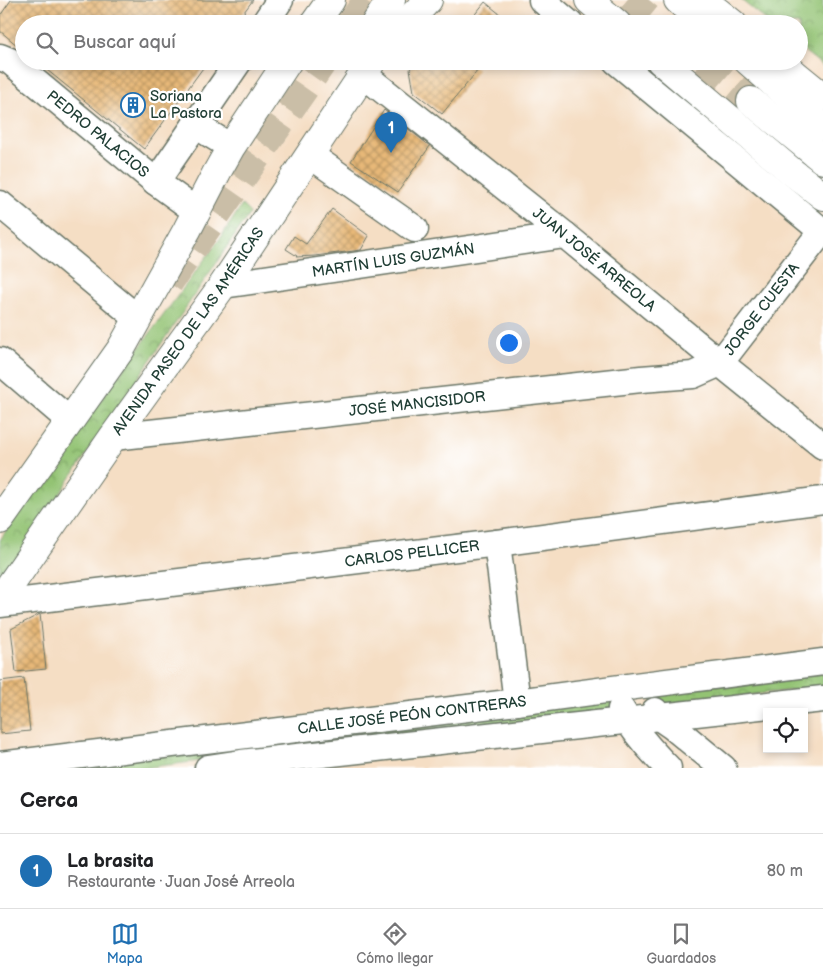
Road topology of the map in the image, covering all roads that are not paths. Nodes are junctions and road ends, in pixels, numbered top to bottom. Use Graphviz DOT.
graph roads {
  1 [pos="391,0"];
  2 [pos="410,0"];
  3 [pos="428,0"];
  4 [pos="542,0"];
  5 [pos="589,0"];
  6 [pos="678,0"];
  7 [pos="703,0"];
  8 [pos="381,15"];
  9 [pos="401,15"];
  10 [pos="414,15"];
  11 [pos="560,15"];
  12 [pos="606,15"];
  13 [pos="695,15"];
  14 [pos="722,15"];
  15 [pos="0,57"];
  16 [pos="15,65"];
  17 [pos="21,70"];
  18 [pos="233,70"];
  19 [pos="282,70"];
  20 [pos="358,70"];
  21 [pos="367,70"];
  22 [pos="627,70"];
  23 [pos="672,70"];
  24 [pos="758,70"];
  25 [pos="790,70"];
  26 [pos="823,97"];
  27 [pos="751,100"];
  28 [pos="195,125"];
  29 [pos="823,127"];
  30 [pos="231,147"];
  31 [pos="307,159"];
  32 [pos="823,160"];
  33 [pos="156,182"];
  34 [pos="823,196"];
  35 [pos="0,204"];
  36 [pos="196,211"];
  37 [pos="415,229"];
  38 [pos="822,232"];
  39 [pos="565,235"];
  40 [pos="222,285"];
  41 [pos="137,318"];
  42 [pos="0,361"];
  43 [pos="720,363"];
  44 [pos="70,420"];
  45 [pos="113,437"];
  46 [pos="823,446"];
  47 [pos="823,500"];
  48 [pos="0,520"];
  49 [pos="497,544"];
  50 [pos="0,600"];
  51 [pos="0,604"];
  52 [pos="823,662"];
  53 [pos="635,686"];
  54 [pos="610,689"];
  55 [pos="823,699"];
  56 [pos="517,702"];
  57 [pos="659,717"];
  58 [pos="628,721"];
  59 [pos="0,765"];
  60 [pos="242,766"];
  61 [pos="208,768"];
  62 [pos="668,768"];
  63 [pos="723,768"];
  1 -- 8 [label="main road"];
  2 -- 9 [label="main road"];
  3 -- 10 [label="main road"];
  4 -- 11 [label="street"];
  5 -- 12 [label="main road"];
  6 -- 13 [label="main road"];
  7 -- 14 [label="main road"];
  15 -- 16 [label="street, PEDRO PALACIOS"];
  17 -- 33 [label="street, PEDRO PALACIOS"];
  18 -- 28 [label="street"];
  19 -- 30 [label="main road"];
  20 -- 31 [label="main road"];
  21 -- 39 [label="street, JUAN JOSÉ ARREOLA"];
  22 -- 38 [label="street"];
  23 -- 34 [label="main road"];
  24 -- 29 [label="main road"];
  25 -- 26 [label="main road"];
  27 -- 32 [label="main road"];
  28 -- 30 [label="street"];
  28 -- 33 [label="street"];
  30 -- 36 [label="main road"];
  31 -- 37 [label="street"];
  31 -- 40 [label="main road, AVENIDA PASEO DE LAS AMÉRICAS"];
  33 -- 36 [label="street, PEDRO PALACIOS"];
  35 -- 41 [label="street"];
  36 -- 41 [label="main road"];
  38 -- 43 [label="street, JORGE CUESTA"];
  39 -- 40 [label="street, MARTÍN LUIS GUZMÁN"];
  39 -- 43 [label="street, JUAN JOSÉ ARREOLA"];
  40 -- 45 [label="main road, AVENIDA PASEO DE LAS AMÉRICAS"];
  41 -- 44 [label="main road"];
  42 -- 44 [label="street"];
  43 -- 45 [label="street, JOSÉ MANCISIDOR"];
  43 -- 46 [label="street, JUAN JOSÉ ARREOLA"];
  44 -- 48 [label="main road"];
  45 -- 50 [label="main road, AVENIDA PASEO DE LAS AMÉRICAS"];
  47 -- 49 [label="street, CARLOS PELLICER"];
  49 -- 51 [label="street, CARLOS PELLICER"];
  49 -- 56 [label="street"];
  52 -- 53 [label="street, CALLE JOSÉ PEÓN CONTRERAS"];
  53 -- 54 [label="street, CALLE JOSÉ PEÓN CONTRERAS"];
  53 -- 57 [label="street"];
  54 -- 56 [label="street, CALLE JOSÉ PEÓN CONTRERAS"];
  54 -- 58 [label="street"];
  55 -- 57 [label="street, CALLE JOSÉ PEÓN CONTRERAS"];
  56 -- 59 [label="street, CALLE JOSÉ PEÓN CONTRERAS"];
  57 -- 58 [label="street, CALLE JOSÉ PEÓN CONTRERAS"];
  57 -- 63 [label="street"];
  58 -- 60 [label="street, CALLE JOSÉ PEÓN CONTRERAS"];
  58 -- 62 [label="street"];
  60 -- 61 [label="street, CALLE JOSÉ PEÓN CONTRERAS"];
}
